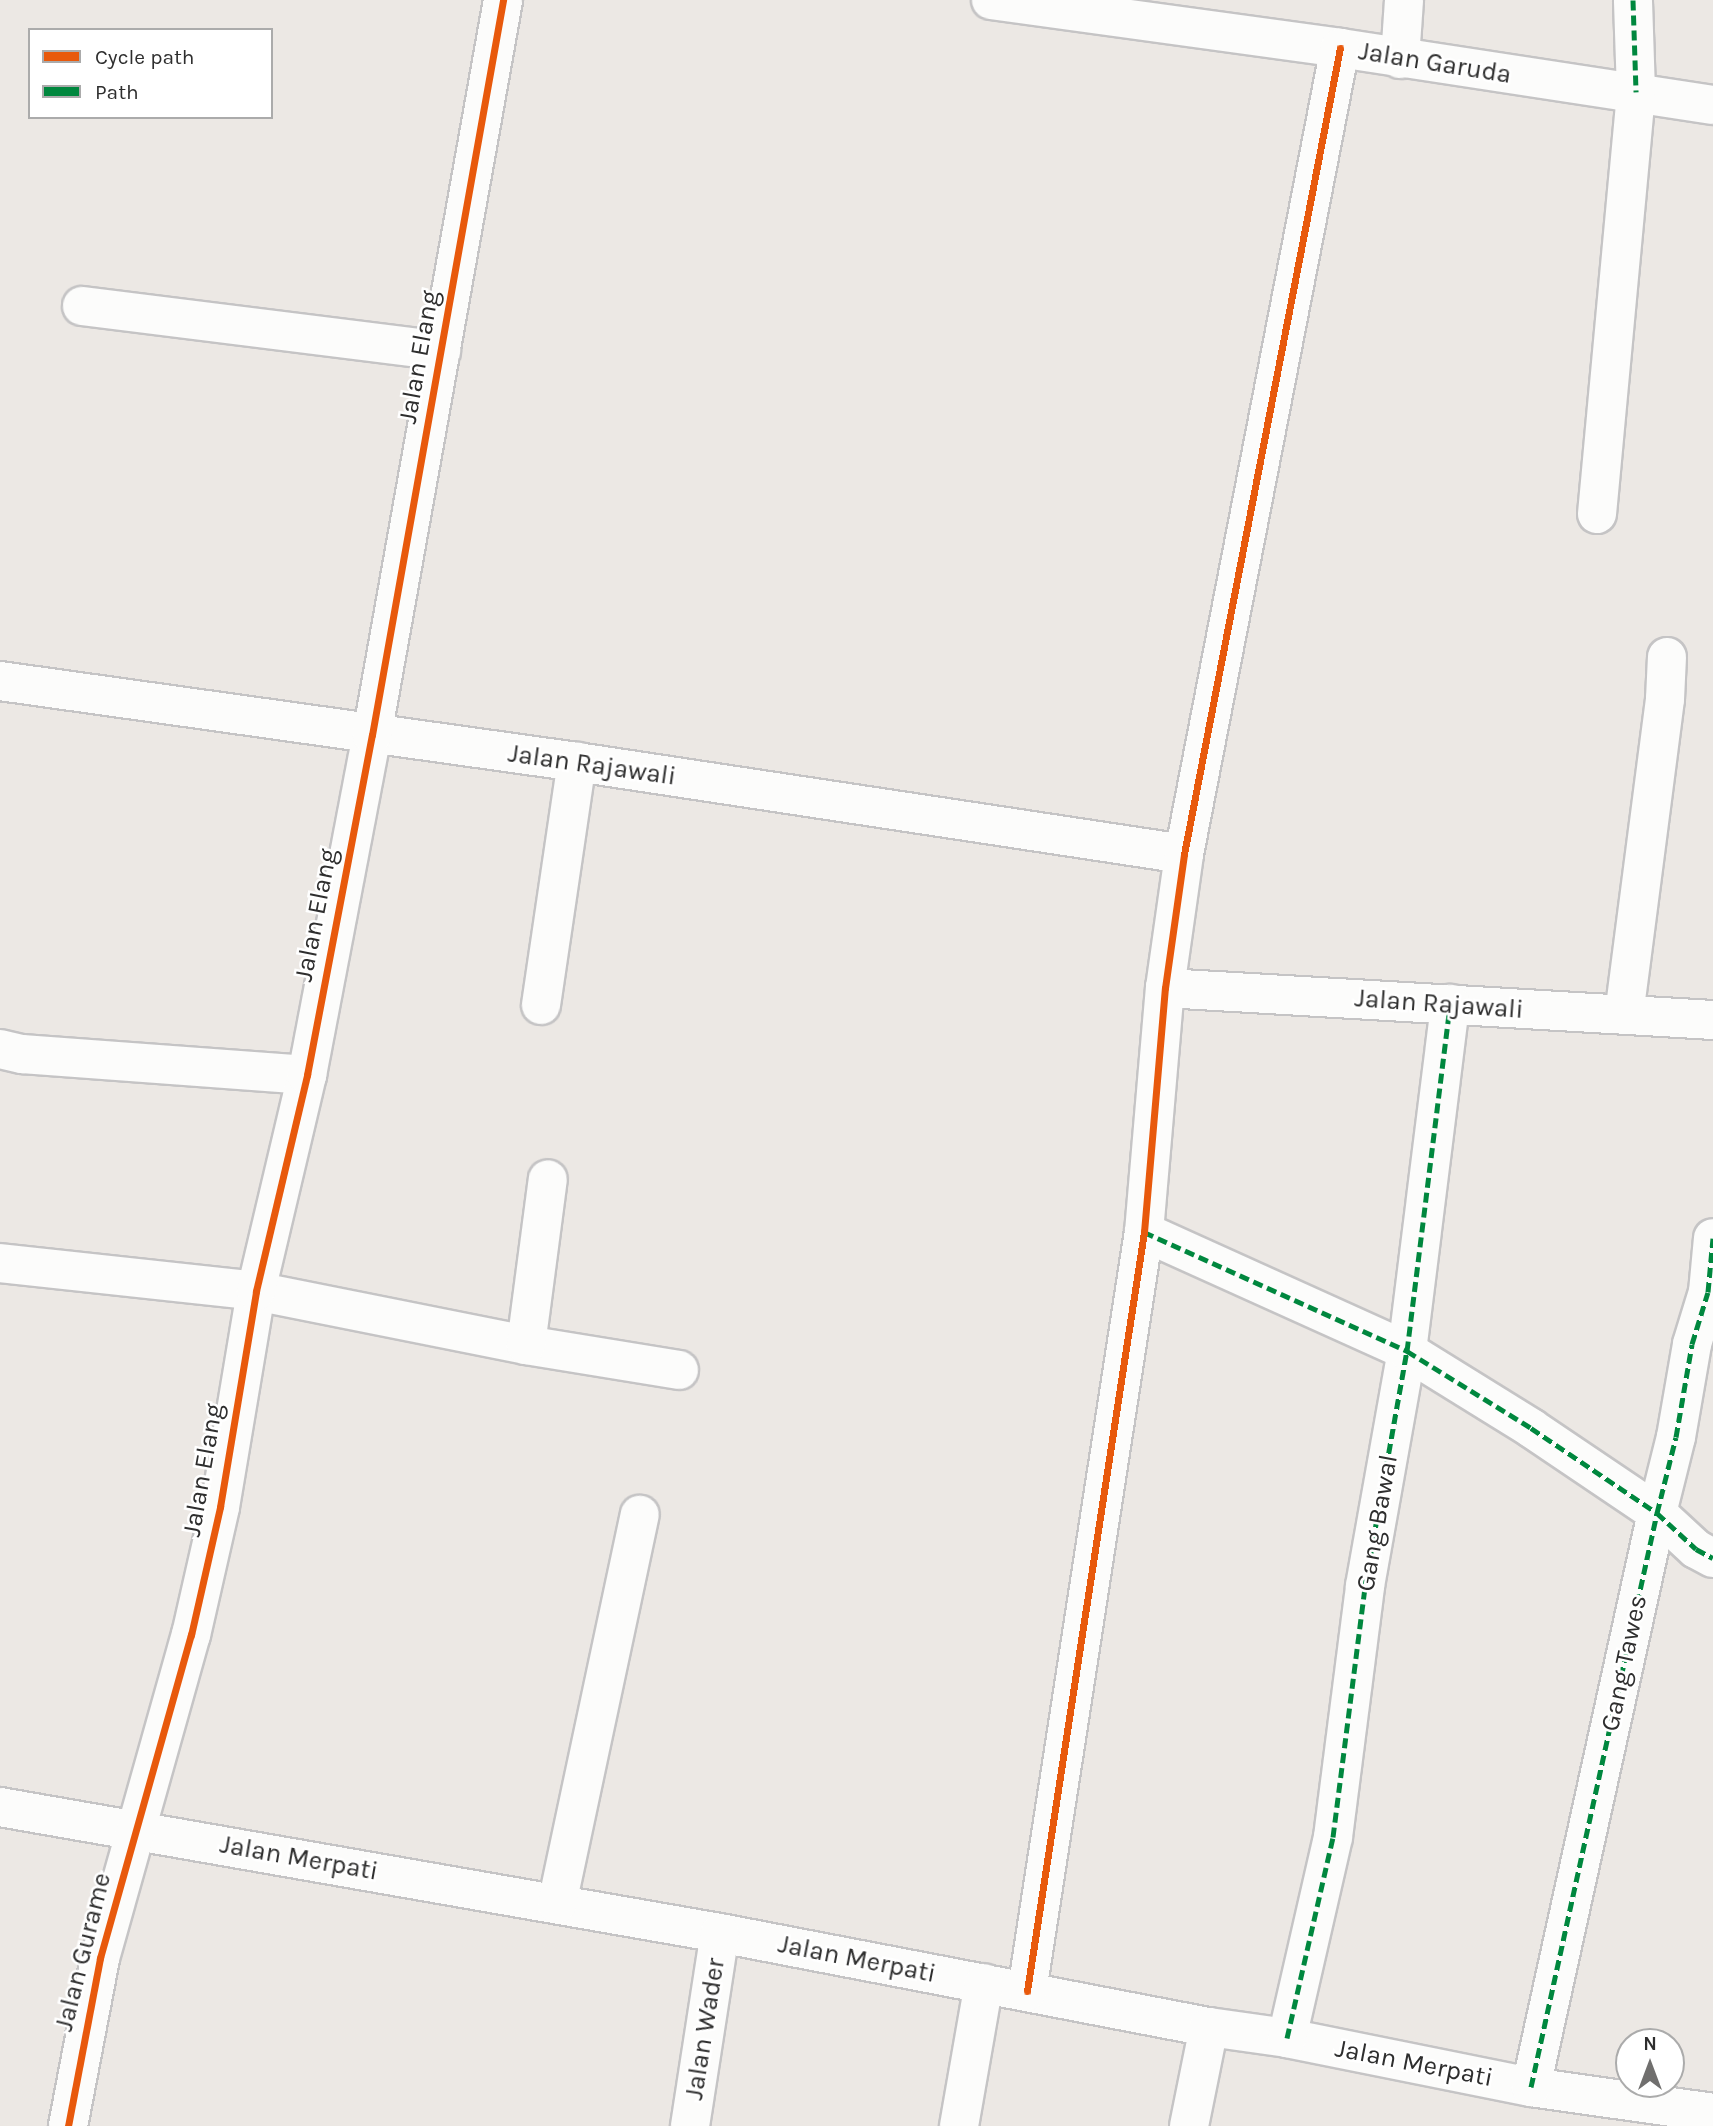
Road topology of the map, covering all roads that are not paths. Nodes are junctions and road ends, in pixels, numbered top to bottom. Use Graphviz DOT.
graph roads {
  1 [pos="503,0"];
  2 [pos="991,0"];
  3 [pos="1404,0"];
  4 [pos="1633,0"];
  5 [pos="1339,48"];
  6 [pos="1400,59"];
  7 [pos="1636,92"];
  8 [pos="1713,105"];
  9 [pos="82,306"];
  10 [pos="441,351"];
  11 [pos="1597,513"];
  12 [pos="1667,657"];
  13 [pos="0,681"];
  14 [pos="372,735"];
  15 [pos="576,762"];
  16 [pos="1184,854"];
  17 [pos="1165,988"];
  18 [pos="1450,1004"];
  19 [pos="541,1005"];
  20 [pos="1624,1016"];
  21 [pos="1713,1020"];
  22 [pos="0,1049"];
  23 [pos="307,1075"];
  24 [pos="548,1179"];
  25 [pos="1144,1232"];
  26 [pos="1713,1238"];
  27 [pos="0,1264"];
  28 [pos="256,1292"];
  29 [pos="526,1345"];
  30 [pos="1407,1351"];
  31 [pos="678,1370"];
  32 [pos="1657,1513"];
  33 [pos="640,1515"];
  34 [pos="1713,1558"];
  35 [pos="0,1807"];
  36 [pos="136,1830"];
  37 [pos="557,1904"];
  38 [pos="720,1933"];
  39 [pos="984,1983"];
  40 [pos="1027,1991"];
  41 [pos="1209,2027"];
  42 [pos="1287,2038"];
  43 [pos="1531,2087"];
  44 [pos="1695,2116"];
  45 [pos="68,2126"];
  46 [pos="690,2126"];
  47 [pos="959,2126"];
  48 [pos="1189,2126"];
  1 -- 10 [label="street, Jalan Elang"];
  2 -- 5 [label="street, Jalan Garuda"];
  3 -- 6 [label="street"];
  4 -- 7 [label="street"];
  5 -- 6 [label="street, Jalan Garuda"];
  5 -- 16 [label="street"];
  6 -- 7 [label="street, Jalan Garuda"];
  7 -- 8 [label="street, Jalan Garuda"];
  7 -- 11 [label="street"];
  9 -- 10 [label="street"];
  10 -- 14 [label="street, Jalan Elang"];
  12 -- 20 [label="street"];
  13 -- 14 [label="street, Jalan Rajawali"];
  14 -- 15 [label="street, Jalan Rajawali"];
  14 -- 23 [label="street, Jalan Elang"];
  15 -- 16 [label="street, Jalan Rajawali"];
  15 -- 19 [label="street"];
  16 -- 17 [label="street"];
  17 -- 18 [label="street, Jalan Rajawali"];
  17 -- 25 [label="street"];
  18 -- 20 [label="street, Jalan Rajawali"];
  18 -- 30 [label="street, Gang Bawal"];
  20 -- 21 [label="street, Jalan Rajawali"];
  22 -- 23 [label="street"];
  23 -- 28 [label="street, Jalan Elang"];
  24 -- 29 [label="street"];
  25 -- 30 [label="street"];
  25 -- 40 [label="street"];
  26 -- 32 [label="street, Gang Tawes"];
  27 -- 28 [label="street"];
  28 -- 29 [label="street"];
  28 -- 36 [label="street, Jalan Elang"];
  29 -- 31 [label="street"];
  30 -- 32 [label="street"];
  30 -- 42 [label="street, Gang Bawal"];
  32 -- 34 [label="street"];
  32 -- 43 [label="street, Gang Tawes"];
  33 -- 37 [label="street"];
  35 -- 36 [label="street, Jalan Merpati"];
  36 -- 37 [label="street, Jalan Merpati"];
  36 -- 45 [label="street, Jalan Gurame"];
  37 -- 38 [label="street, Jalan Merpati"];
  38 -- 39 [label="street, Jalan Merpati"];
  38 -- 46 [label="street, Jalan Wader"];
  39 -- 40 [label="street, Jalan Merpati"];
  39 -- 47 [label="street"];
  40 -- 41 [label="street, Jalan Merpati"];
  41 -- 42 [label="street, Jalan Merpati"];
  41 -- 48 [label="street"];
  42 -- 43 [label="street, Jalan Merpati"];
  43 -- 44 [label="street, Jalan Merpati"];
}
